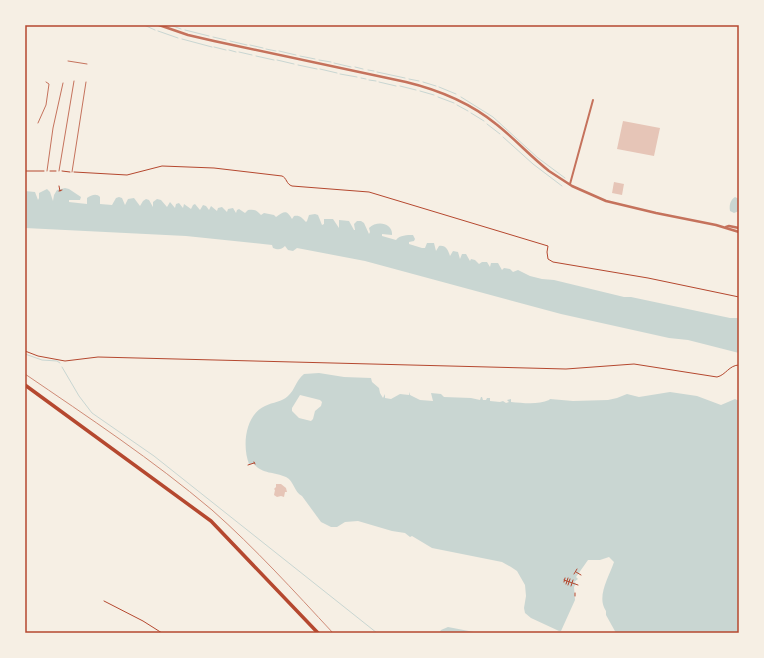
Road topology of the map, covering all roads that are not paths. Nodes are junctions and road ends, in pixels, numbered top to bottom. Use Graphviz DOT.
graph roads {
  1 [pos="159,25"];
  2 [pos="68,61"];
  3 [pos="87,64"];
  4 [pos="74,81"];
  5 [pos="46,82"];
  6 [pos="86,82"];
  7 [pos="63,83"];
  8 [pos="593,100"];
  9 [pos="38,123"];
  10 [pos="47,171"];
  11 [pos="59,171"];
  12 [pos="72,172"];
  13 [pos="571,185"];
  14 [pos="726,227"];
  15 [pos="739,228"];
  16 [pos="739,232"];
  17 [pos="25,385"];
  18 [pos="318,633"];
  1 -- 13 [label="street"];
  2 -- 3 [label="lane"];
  4 -- 11 [label="lane"];
  5 -- 9 [label="lane"];
  6 -- 12 [label="lane"];
  7 -- 10 [label="lane"];
  8 -- 13 [label="street"];
  13 -- 14 [label="street"];
  14 -- 15 [label="street"];
  14 -- 16 [label="street"];
  17 -- 18 [label="main road"];
}
